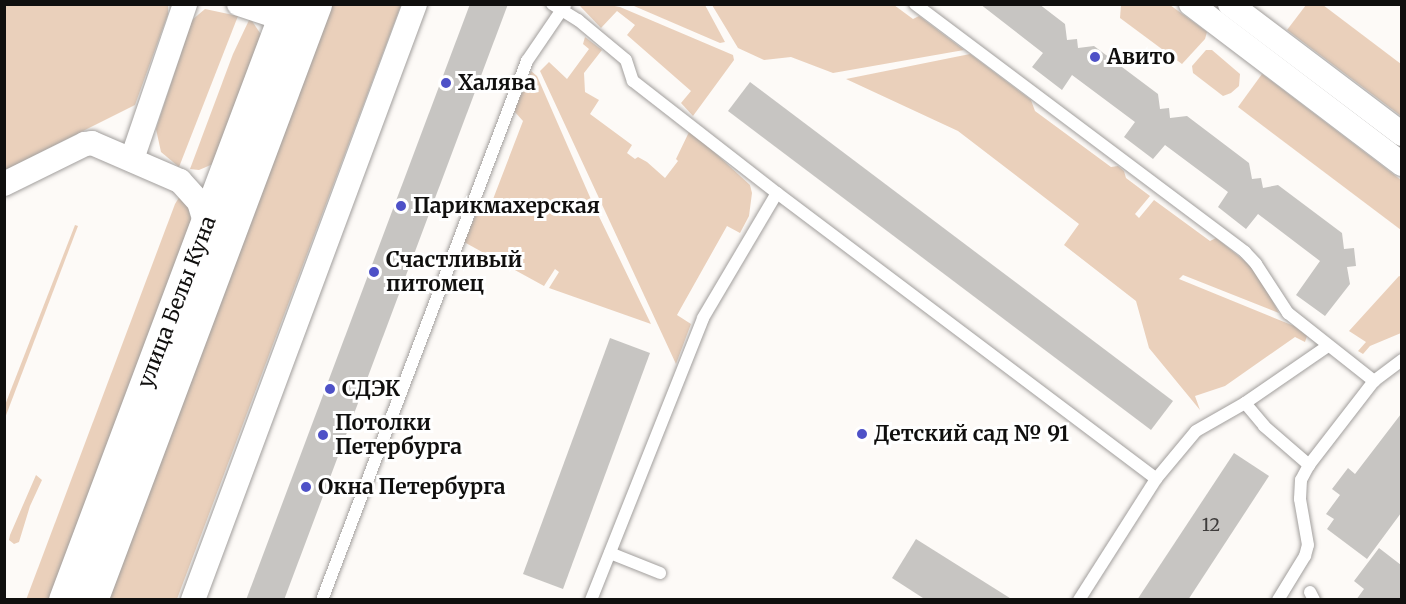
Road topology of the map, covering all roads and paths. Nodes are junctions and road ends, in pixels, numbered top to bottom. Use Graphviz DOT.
graph roads {
  1 [pos="185,4"];
  2 [pos="239,4"];
  3 [pos="415,4"];
  4 [pos="915,4"];
  5 [pos="1191,4"];
  6 [pos="1237,6"];
  7 [pos="559,7"];
  8 [pos="299,14"];
  9 [pos="1222,28"];
  10 [pos="1401,134"];
  11 [pos="132,159"];
  12 [pos="1401,164"];
  13 [pos="4,184"];
  14 [pos="777,193"];
  15 [pos="217,230"];
  16 [pos="1328,346"];
  17 [pos="1401,360"];
  18 [pos="1374,381"];
  19 [pos="1245,403"];
  20 [pos="1309,465"];
  21 [pos="1156,479"];
  22 [pos="610,553"];
  23 [pos="660,573"];
  24 [pos="65,600"];
  25 [pos="91,600"];
  26 [pos="193,600"];
  27 [pos="322,600"];
  28 [pos="591,600"];
  29 [pos="1079,600"];
  30 [pos="1278,600"];
  1 -- 11 [label="street"];
  2 -- 8 [label="street"];
  3 -- 26 [label="street"];
  4 -- 16 [label="lane"];
  5 -- 9 [label="street"];
  6 -- 9 [label="lane"];
  6 -- 10 [label="street"];
  7 -- 14 [label="lane"];
  7 -- 27 [label="lane"];
  8 -- 15 [label="street, улица Белы Куна"];
  9 -- 12 [label="street"];
  11 -- 13 [label="street"];
  11 -- 15 [label="street"];
  14 -- 21 [label="lane"];
  14 -- 22 [label="lane"];
  15 -- 24 [label="street, улица Белы Куна"];
  15 -- 25 [label="street, улица Белы Куна"];
  16 -- 18 [label="lane"];
  16 -- 19 [label="lane"];
  17 -- 18 [label="lane"];
  18 -- 20 [label="lane"];
  19 -- 20 [label="lane"];
  19 -- 21 [label="lane"];
  20 -- 30 [label="lane"];
  21 -- 29 [label="lane"];
  22 -- 23 [label="lane"];
  22 -- 28 [label="lane"];
}
